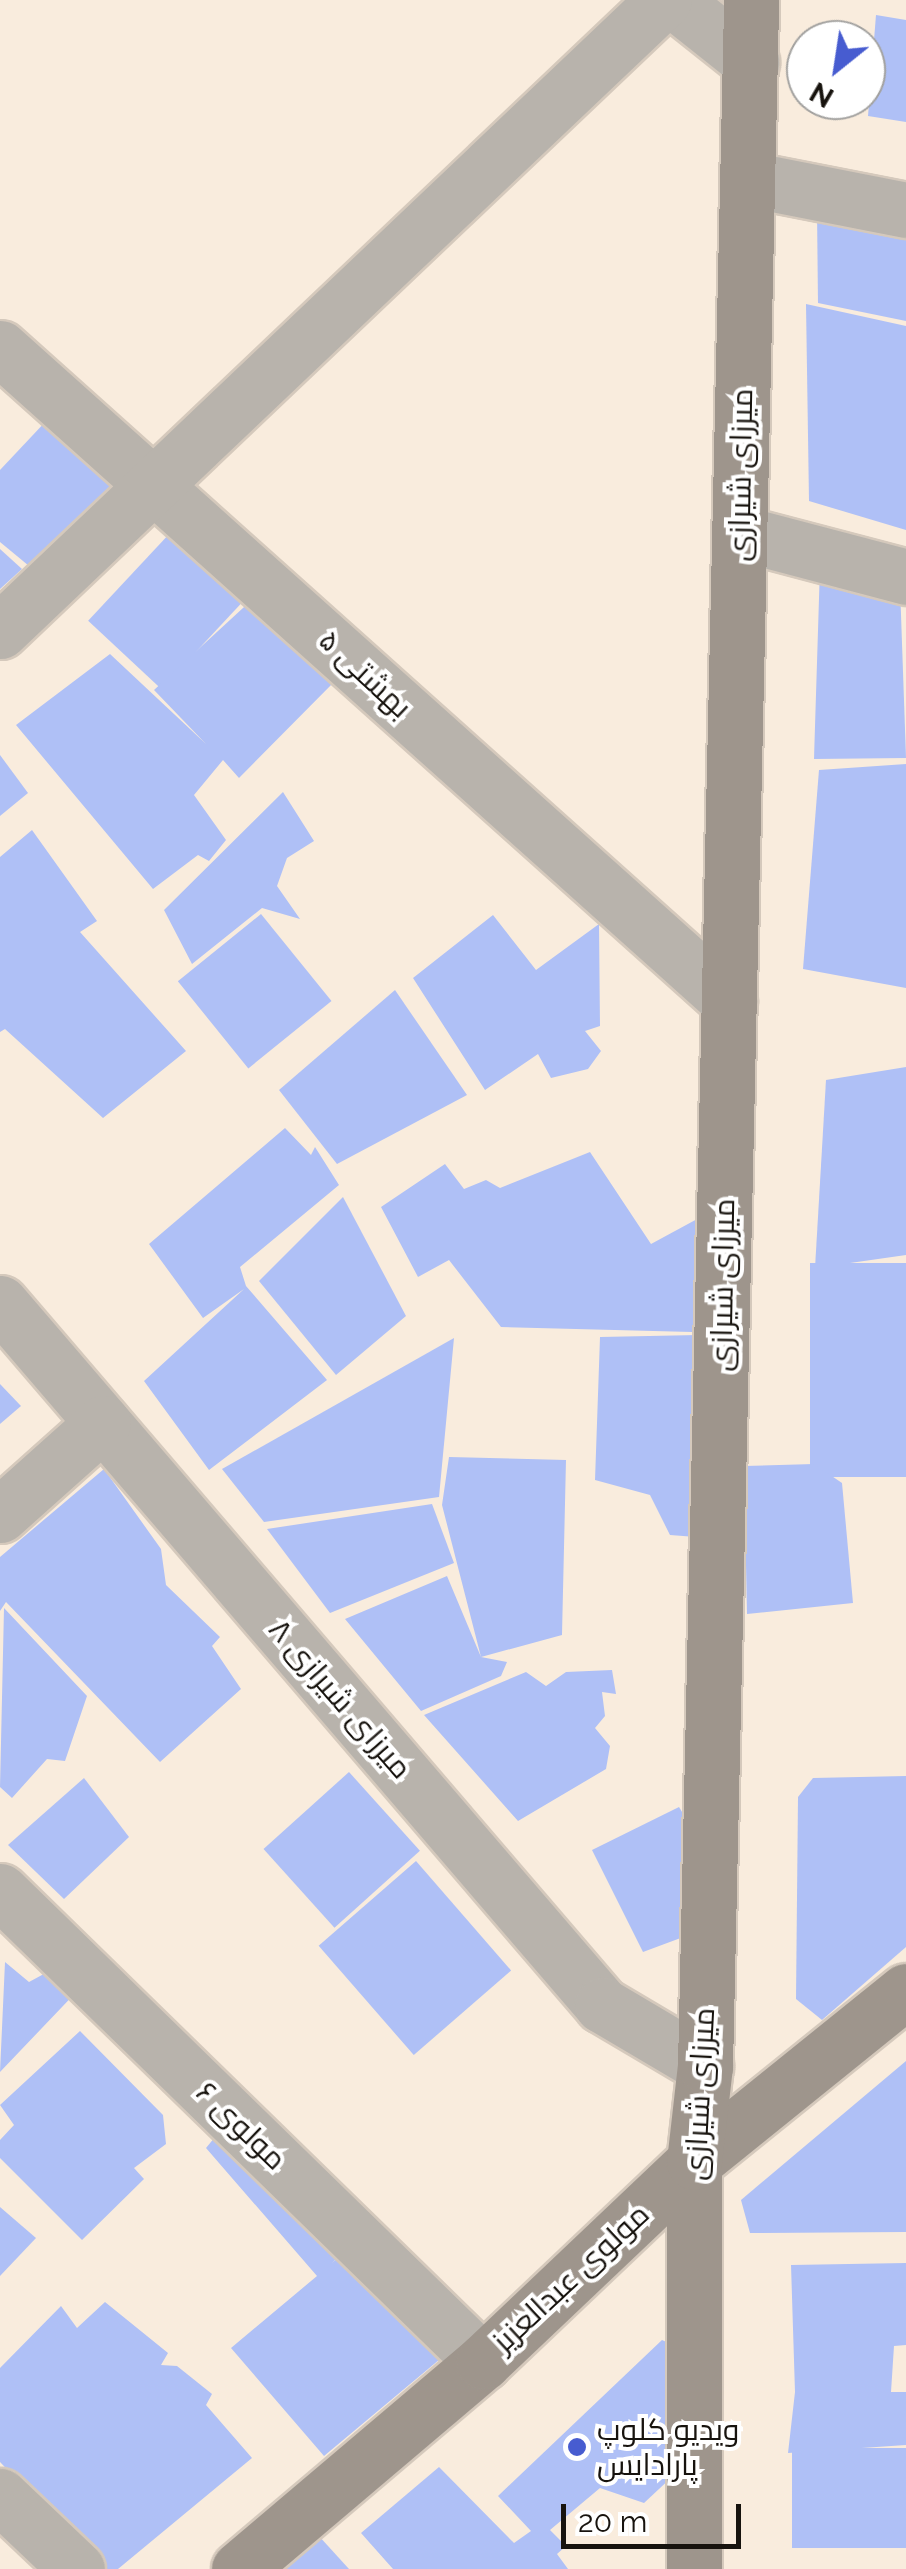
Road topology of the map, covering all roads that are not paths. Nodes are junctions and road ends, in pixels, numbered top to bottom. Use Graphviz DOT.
graph roads {
  1 [pos="664,0"];
  2 [pos="673,0"];
  3 [pos="751,0"];
  4 [pos="751,62"];
  5 [pos="748,179"];
  6 [pos="906,210"];
  7 [pos="0,348"];
  8 [pos="157,483"];
  9 [pos="740,533"];
  10 [pos="906,577"];
  11 [pos="0,631"];
  12 [pos="729,1001"];
  13 [pos="0,1303"];
  14 [pos="104,1424"];
  15 [pos="0,1515"];
  16 [pos="0,1891"];
  17 [pos="906,1991"];
  18 [pos="704,2066"];
  19 [pos="694,2162"];
  20 [pos="482,2362"];
  21 [pos="0,2496"];
  22 [pos="77,2569"];
  23 [pos="240,2569"];
  24 [pos="694,2569"];
  1 -- 8 [label="street"];
  2 -- 4 [label="street"];
  3 -- 4 [label="main road, میرزای شیرازی"];
  4 -- 5 [label="main road, میرزای شیرازی"];
  5 -- 6 [label="street"];
  5 -- 9 [label="main road, میرزای شیرازی"];
  7 -- 8 [label="street, بهشتی ۵"];
  8 -- 11 [label="street"];
  8 -- 12 [label="street, بهشتی ۵"];
  9 -- 10 [label="street"];
  9 -- 12 [label="main road, میرزای شیرازی"];
  12 -- 18 [label="main road, میرزای شیرازی"];
  13 -- 14 [label="street, میرزای شیرازی ۸"];
  14 -- 15 [label="street"];
  14 -- 18 [label="street, میرزای شیرازی ۸"];
  16 -- 20 [label="street, مولوی ۶"];
  17 -- 19 [label="main road, مولوی عبدالعزیز"];
  18 -- 19 [label="main road, میرزای شیرازی"];
  19 -- 20 [label="main road, مولوی عبدالعزیز"];
  19 -- 24 [label="main road, میرزای شیرازی"];
  20 -- 23 [label="main road, مولوی عبدالعزیز"];
  21 -- 22 [label="street"];
}
